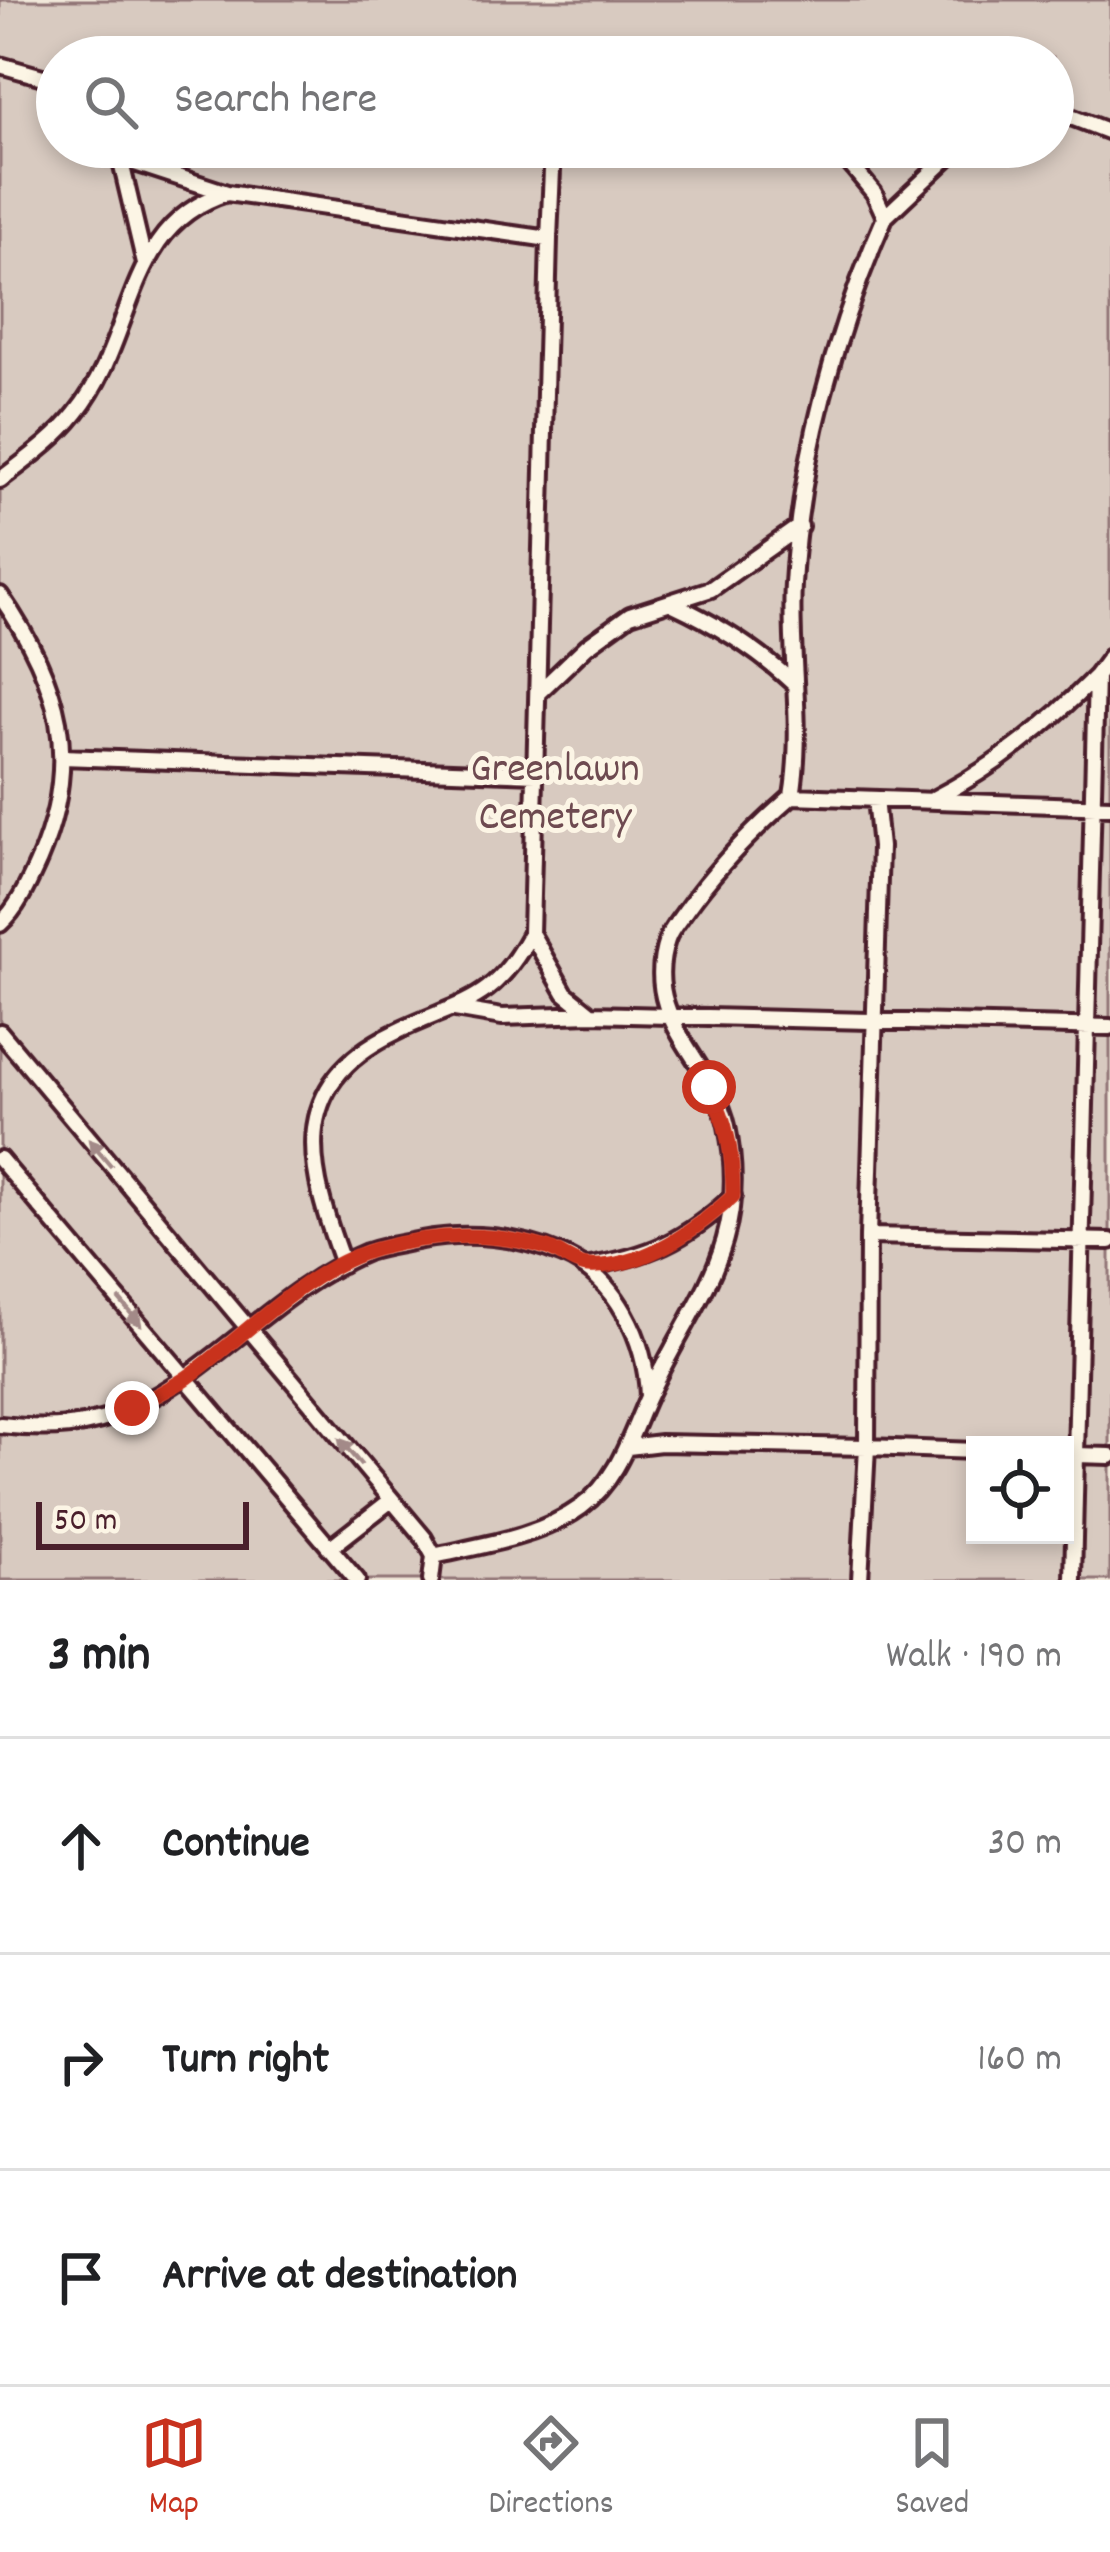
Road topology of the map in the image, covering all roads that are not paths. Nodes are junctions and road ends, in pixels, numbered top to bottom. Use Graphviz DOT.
graph roads {
  1 [pos="0,64"];
  2 [pos="36,75"];
  3 [pos="1074,117"];
  4 [pos="1110,132"];
  5 [pos="120,168"];
  6 [pos="157,168"];
  7 [pos="552,168"];
  8 [pos="853,168"];
  9 [pos="937,168"];
  10 [pos="226,193"];
  11 [pos="885,217"];
  12 [pos="549,238"];
  13 [pos="145,264"];
  14 [pos="0,480"];
  15 [pos="800,526"];
  16 [pos="0,595"];
  17 [pos="673,604"];
  18 [pos="1110,657"];
  19 [pos="1096,676"];
  20 [pos="794,684"];
  21 [pos="539,692"];
  22 [pos="62,757"];
  23 [pos="536,774"];
  24 [pos="792,796"];
  25 [pos="875,799"];
  26 [pos="931,801"];
  27 [pos="1102,807"];
  28 [pos="0,924"];
  29 [pos="531,933"];
  30 [pos="455,1009"];
  31 [pos="591,1014"];
  32 [pos="670,1016"];
  33 [pos="876,1021"];
  34 [pos="1088,1026"];
  35 [pos="1110,1027"];
  36 [pos="0,1032"];
  37 [pos="0,1159"];
  38 [pos="733,1196"];
  39 [pos="868,1236"];
  40 [pos="1083,1240"];
  41 [pos="1110,1241"];
  42 [pos="343,1264"];
  43 [pos="584,1267"];
  44 [pos="247,1329"];
  45 [pos="186,1378"];
  46 [pos="648,1396"];
  47 [pos="0,1425"];
  48 [pos="1071,1436"];
  49 [pos="628,1447"];
  50 [pos="867,1447"];
  51 [pos="966,1451"];
  52 [pos="1074,1455"];
  53 [pos="1110,1456"];
  54 [pos="390,1501"];
  55 [pos="1072,1544"];
  56 [pos="331,1547"];
  57 [pos="434,1556"];
  58 [pos="357,1580"];
  59 [pos="431,1580"];
  60 [pos="860,1580"];
  61 [pos="1073,1580"];
  1 -- 2 [label="lane"];
  3 -- 4 [label="lane"];
  5 -- 13 [label="lane"];
  6 -- 10 [label="lane"];
  7 -- 12 [label="lane"];
  8 -- 11 [label="lane"];
  9 -- 11 [label="lane"];
  10 -- 12 [label="lane"];
  10 -- 13 [label="lane"];
  11 -- 15 [label="lane"];
  12 -- 21 [label="lane"];
  13 -- 14 [label="lane"];
  15 -- 17 [label="lane"];
  15 -- 20 [label="lane"];
  16 -- 22 [label="lane"];
  17 -- 20 [label="lane"];
  17 -- 21 [label="lane"];
  18 -- 19 [label="lane"];
  19 -- 26 [label="lane"];
  19 -- 27 [label="lane"];
  20 -- 24 [label="lane"];
  21 -- 23 [label="lane"];
  22 -- 23 [label="lane"];
  22 -- 28 [label="lane"];
  23 -- 29 [label="lane"];
  24 -- 25 [label="lane"];
  24 -- 32 [label="lane"];
  25 -- 26 [label="lane"];
  25 -- 33 [label="lane"];
  26 -- 27 [label="lane"];
  27 -- 34 [label="lane"];
  29 -- 30 [label="lane"];
  29 -- 31 [label="lane"];
  30 -- 31 [label="lane"];
  30 -- 42 [label="lane"];
  31 -- 32 [label="lane"];
  32 -- 33 [label="lane"];
  32 -- 38 [label="lane"];
  33 -- 34 [label="lane"];
  33 -- 39 [label="lane"];
  34 -- 35 [label="lane"];
  34 -- 40 [label="lane"];
  44 -- 36 [label="lane, one-way"];
  37 -- 45 [label="lane, one-way"];
  38 -- 43 [label="lane"];
  38 -- 46 [label="lane"];
  39 -- 40 [label="lane"];
  39 -- 50 [label="lane"];
  40 -- 41 [label="lane"];
  40 -- 48 [label="lane"];
  42 -- 43 [label="lane"];
  42 -- 44 [label="lane"];
  43 -- 46 [label="lane"];
  44 -- 45 [label="lane"];
  54 -- 44 [label="lane, one-way"];
  45 -- 47 [label="lane"];
  45 -- 56 [label="lane"];
  46 -- 49 [label="lane"];
  49 -- 50 [label="lane"];
  49 -- 57 [label="lane"];
  50 -- 51 [label="lane"];
  50 -- 60 [label="lane"];
  52 -- 53 [label="lane"];
  54 -- 56 [label="lane"];
  54 -- 57 [label="lane"];
  55 -- 61 [label="lane"];
  56 -- 58 [label="lane"];
  57 -- 59 [label="lane"];
}
